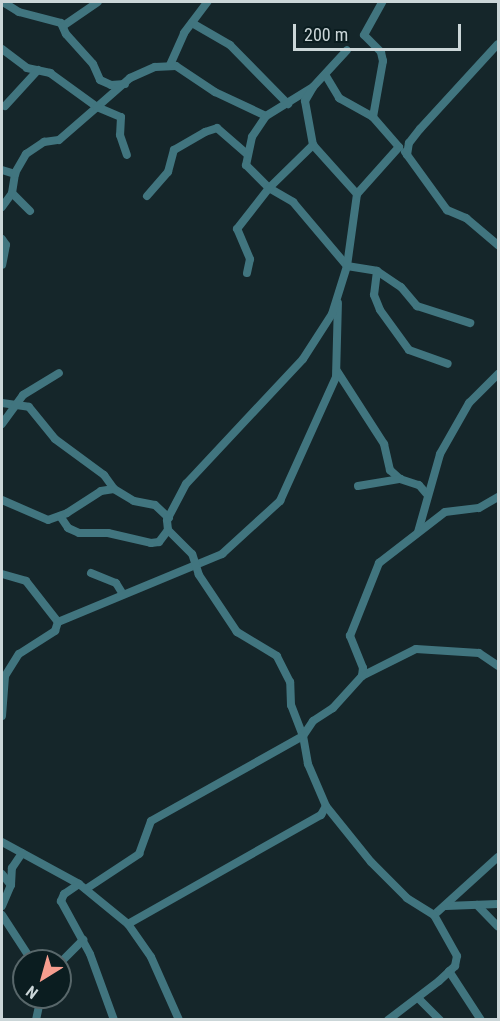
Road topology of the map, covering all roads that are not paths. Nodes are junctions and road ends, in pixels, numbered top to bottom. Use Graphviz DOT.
graph roads {
  1 [pos="3,2"];
  2 [pos="98,2"];
  3 [pos="207,2"];
  4 [pos="382,2"];
  5 [pos="192,23"];
  6 [pos="63,26"];
  7 [pos="498,44"];
  8 [pos="2,49"];
  9 [pos="348,50"];
  10 [pos="170,66"];
  11 [pos="38,70"];
  12 [pos="326,76"];
  13 [pos="125,84"];
  14 [pos="313,87"];
  15 [pos="288,104"];
  16 [pos="5,106"];
  17 [pos="97,107"];
  18 [pos="266,116"];
  19 [pos="373,117"];
  20 [pos="313,145"];
  21 [pos="399,147"];
  22 [pos="247,154"];
  23 [pos="127,155"];
  24 [pos="407,155"];
  25 [pos="2,170"];
  26 [pos="15,174"];
  27 [pos="269,188"];
  28 [pos="12,193"];
  29 [pos="357,194"];
  30 [pos="147,196"];
  31 [pos="2,207"];
  32 [pos="30,211"];
  33 [pos="2,239"];
  34 [pos="498,245"];
  35 [pos="2,265"];
  36 [pos="347,266"];
  37 [pos="378,271"];
  38 [pos="247,273"];
  39 [pos="338,298"];
  40 [pos="470,323"];
  41 [pos="448,364"];
  42 [pos="337,371"];
  43 [pos="59,373"];
  44 [pos="498,374"];
  45 [pos="2,403"];
  46 [pos="11,407"];
  47 [pos="2,424"];
  48 [pos="400,479"];
  49 [pos="357,486"];
  50 [pos="114,489"];
  51 [pos="426,494"];
  52 [pos="498,497"];
  53 [pos="2,500"];
  54 [pos="60,516"];
  55 [pos="170,518"];
  56 [pos="168,530"];
  57 [pos="418,532"];
  58 [pos="197,567"];
  59 [pos="91,573"];
  60 [pos="2,574"];
  61 [pos="123,594"];
  62 [pos="58,622"];
  63 [pos="498,666"];
  64 [pos="362,676"];
  65 [pos="2,716"];
  66 [pos="303,736"];
  67 [pos="326,806"];
  68 [pos="2,842"];
  69 [pos="22,853"];
  70 [pos="498,857"];
  71 [pos="2,874"];
  72 [pos="10,885"];
  73 [pos="83,887"];
  74 [pos="477,904"];
  75 [pos="498,904"];
  76 [pos="2,906"];
  77 [pos="446,906"];
  78 [pos="2,915"];
  79 [pos="434,915"];
  80 [pos="128,924"];
  81 [pos="498,927"];
  82 [pos="83,940"];
  83 [pos="24,949"];
  84 [pos="72,951"];
  85 [pos="449,970"];
  86 [pos="419,999"];
  87 [pos="114,1020"];
  88 [pos="179,1020"];
  89 [pos="388,1020"];
  90 [pos="440,1020"];
  91 [pos="481,1020"];
  1 -- 6 [label="street"];
  2 -- 6 [label="street"];
  3 -- 5 [label="street"];
  4 -- 19 [label="street"];
  5 -- 10 [label="street"];
  5 -- 15 [label="street"];
  6 -- 13 [label="street"];
  7 -- 24 [label="street"];
  8 -- 11 [label="street"];
  9 -- 14 [label="street"];
  10 -- 13 [label="street"];
  10 -- 18 [label="street"];
  11 -- 16 [label="street"];
  11 -- 17 [label="street"];
  12 -- 19 [label="street"];
  13 -- 17 [label="street"];
  14 -- 15 [label="street"];
  14 -- 20 [label="street"];
  15 -- 18 [label="street"];
  17 -- 23 [label="street"];
  17 -- 26 [label="street"];
  18 -- 22 [label="street"];
  19 -- 21 [label="street"];
  20 -- 27 [label="street"];
  20 -- 29 [label="street"];
  21 -- 24 [label="street"];
  21 -- 29 [label="street"];
  22 -- 27 [label="street"];
  22 -- 30 [label="street"];
  24 -- 34 [label="street"];
  25 -- 26 [label="street"];
  26 -- 28 [label="street"];
  27 -- 36 [label="street"];
  27 -- 38 [label="street"];
  28 -- 31 [label="street"];
  28 -- 32 [label="street"];
  29 -- 36 [label="street"];
  33 -- 35 [label="street"];
  36 -- 37 [label="street"];
  36 -- 39 [label="street"];
  37 -- 40 [label="street"];
  37 -- 41 [label="street"];
  39 -- 42 [label="street"];
  39 -- 55 [label="street"];
  42 -- 48 [label="street"];
  42 -- 58 [label="street"];
  43 -- 46 [label="street"];
  44 -- 51 [label="street"];
  45 -- 46 [label="street"];
  46 -- 47 [label="street"];
  46 -- 50 [label="street"];
  48 -- 49 [label="street"];
  48 -- 51 [label="street"];
  50 -- 54 [label="street"];
  50 -- 55 [label="street"];
  51 -- 57 [label="street"];
  52 -- 57 [label="street"];
  53 -- 54 [label="street"];
  54 -- 56 [label="street"];
  55 -- 56 [label="street"];
  56 -- 58 [label="street"];
  57 -- 64 [label="street"];
  58 -- 61 [label="street"];
  58 -- 66 [label="street"];
  59 -- 61 [label="street"];
  60 -- 62 [label="street"];
  61 -- 62 [label="street"];
  62 -- 65 [label="street"];
  63 -- 64 [label="street"];
  64 -- 66 [label="street"];
  66 -- 67 [label="street"];
  66 -- 73 [label="street"];
  67 -- 79 [label="street"];
  67 -- 80 [label="street"];
  68 -- 69 [label="street"];
  69 -- 72 [label="street"];
  69 -- 73 [label="street"];
  70 -- 77 [label="street"];
  71 -- 72 [label="street"];
  72 -- 76 [label="street"];
  73 -- 80 [label="street"];
  73 -- 82 [label="street"];
  74 -- 75 [label="street"];
  74 -- 77 [label="street"];
  74 -- 81 [label="street"];
  77 -- 79 [label="street"];
  78 -- 83 [label="street"];
  79 -- 85 [label="street"];
  80 -- 88 [label="street"];
  82 -- 84 [label="street"];
  82 -- 87 [label="street"];
  85 -- 86 [label="street"];
  85 -- 91 [label="street"];
  86 -- 89 [label="street"];
  86 -- 90 [label="street"];
}
